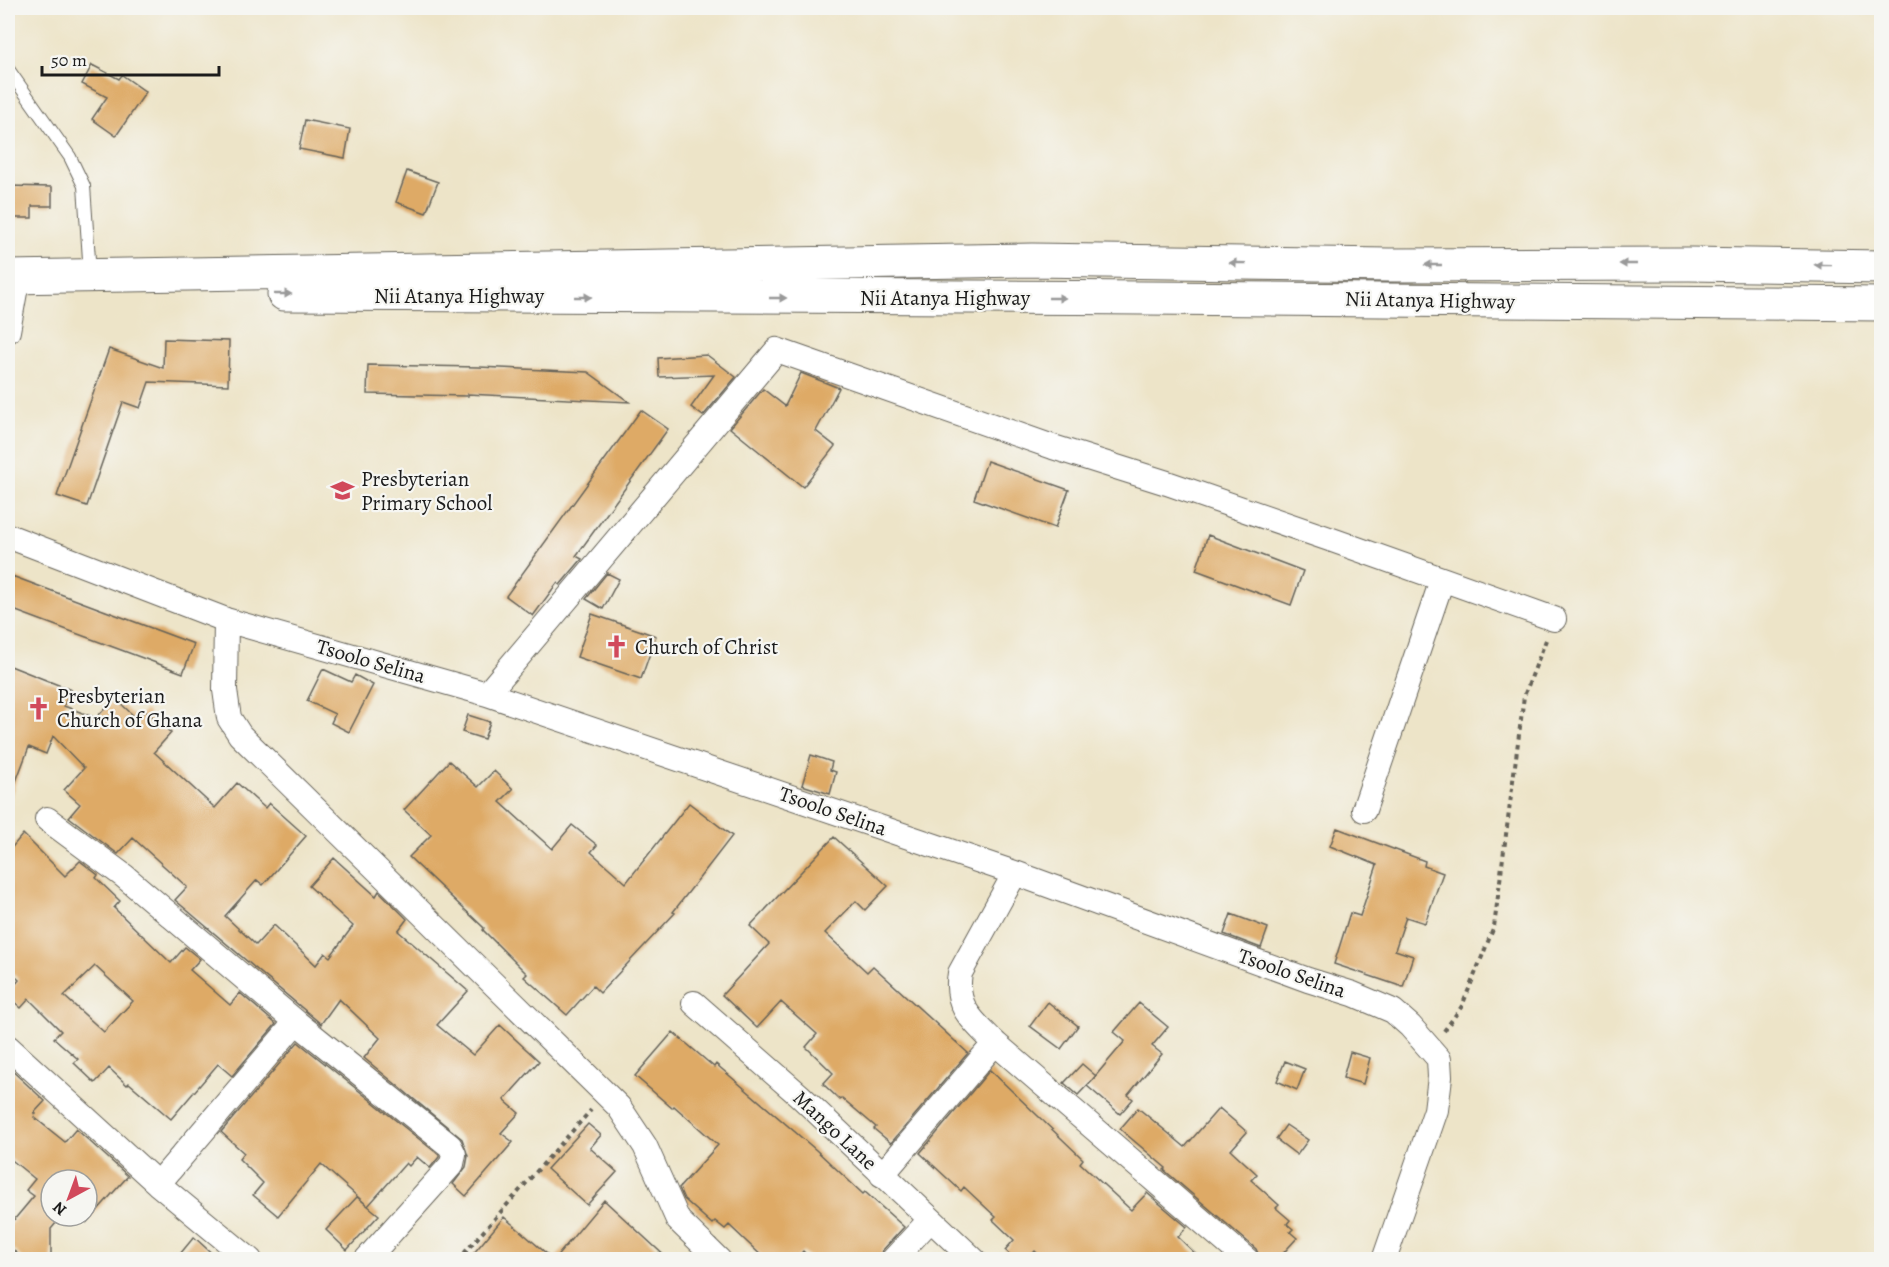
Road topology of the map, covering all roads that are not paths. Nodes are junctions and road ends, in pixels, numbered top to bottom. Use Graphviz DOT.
graph roads {
  1 [pos="8,69"];
  2 [pos="1881,267"];
  3 [pos="90,276"];
  4 [pos="13,285"];
  5 [pos="1881,304"];
  6 [pos="8,332"];
  7 [pos="8,536"];
  8 [pos="1442,580"];
  9 [pos="1554,619"];
  10 [pos="226,621"];
  11 [pos="487,694"];
  12 [pos="1364,810"];
  13 [pos="47,819"];
  14 [pos="1015,873"];
  15 [pos="694,1003"];
  16 [pos="296,1022"];
  17 [pos="995,1043"];
  18 [pos="8,1047"];
  19 [pos="882,1175"];
  20 [pos="159,1184"];
  21 [pos="930,1220"];
  22 [pos="250,1260"];
  23 [pos="366,1260"];
  24 [pos="719,1260"];
  25 [pos="893,1260"];
  26 [pos="974,1260"];
  27 [pos="1247,1260"];
  28 [pos="1384,1260"];
  1 -- 3 [label="lane"];
  2 -- 3 [label="main road, one-way"];
  3 -- 4 [label="main road"];
  4 -- 5 [label="main road, Nii Atanya Highway, one-way"];
  4 -- 6 [label="street"];
  7 -- 10 [label="street, Tsoolo Selina"];
  8 -- 9 [label="street"];
  8 -- 11 [label="street"];
  8 -- 12 [label="street"];
  10 -- 11 [label="street, Tsoolo Selina"];
  10 -- 24 [label="street"];
  11 -- 14 [label="street, Tsoolo Selina"];
  13 -- 16 [label="street"];
  14 -- 17 [label="street"];
  14 -- 28 [label="street, Tsoolo Selina"];
  15 -- 19 [label="street, Mango Lane"];
  16 -- 20 [label="street"];
  16 -- 23 [label="street"];
  17 -- 19 [label="street"];
  17 -- 27 [label="street"];
  18 -- 20 [label="street"];
  19 -- 21 [label="street, Mango Lane"];
  20 -- 22 [label="street"];
  21 -- 25 [label="street"];
  21 -- 26 [label="street, Mango Lane"];
}
